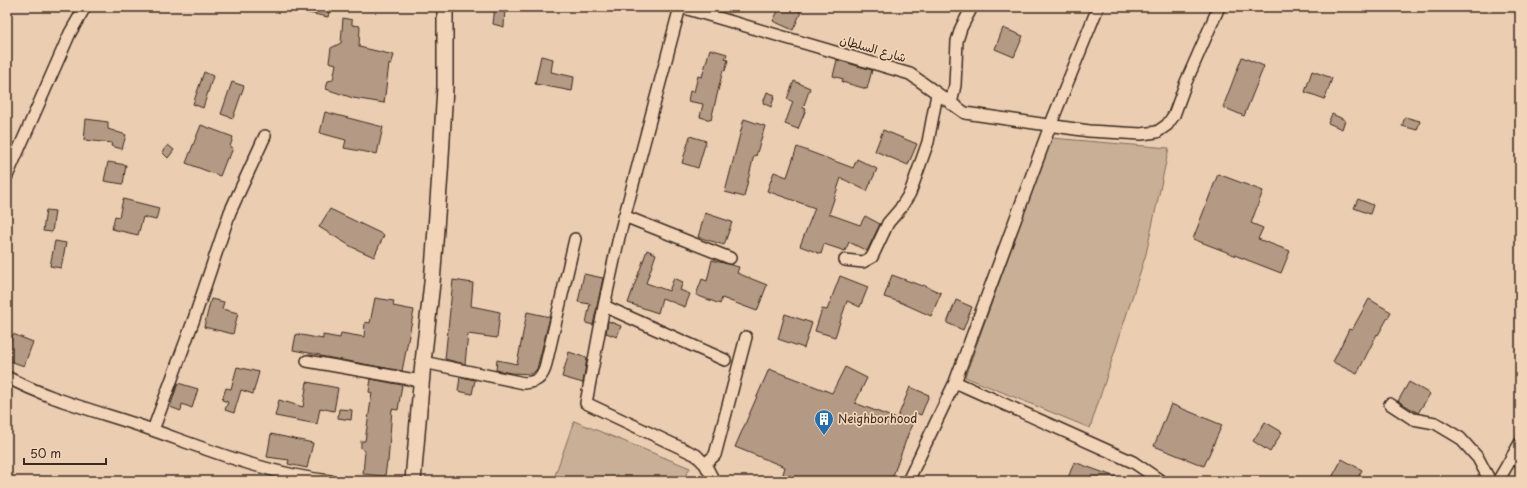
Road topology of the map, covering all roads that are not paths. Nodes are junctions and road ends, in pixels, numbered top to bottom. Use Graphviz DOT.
graph roads {
  1 [pos="85,7"];
  2 [pos="445,7"];
  3 [pos="681,7"];
  4 [pos="972,7"];
  5 [pos="1098,7"];
  6 [pos="1218,7"];
  7 [pos="937,94"];
  8 [pos="951,104"];
  9 [pos="1050,126"];
  10 [pos="265,136"];
  11 [pos="7,176"];
  12 [pos="624,216"];
  13 [pos="575,239"];
  14 [pos="730,258"];
  15 [pos="845,260"];
  16 [pos="604,306"];
  17 [pos="746,338"];
  18 [pos="725,360"];
  19 [pos="307,361"];
  20 [pos="423,362"];
  21 [pos="7,377"];
  22 [pos="421,381"];
  23 [pos="955,382"];
  24 [pos="1390,404"];
  25 [pos="153,430"];
  26 [pos="1520,443"];
  27 [pos="705,464"];
  28 [pos="330,481"];
  29 [pos="413,481"];
  30 [pos="714,481"];
  31 [pos="908,481"];
  32 [pos="1161,481"];
  33 [pos="1490,481"];
  34 [pos="1498,481"];
  1 -- 11 [label="street"];
  2 -- 20 [label="street"];
  3 -- 7 [label="street, شارع السلطان"];
  3 -- 12 [label="street"];
  4 -- 8 [label="street"];
  5 -- 9 [label="street"];
  6 -- 9 [label="street, شارع السلطان"];
  7 -- 8 [label="street, شارع السلطان"];
  7 -- 15 [label="street"];
  8 -- 9 [label="street, شارع السلطان"];
  9 -- 23 [label="street"];
  10 -- 25 [label="street"];
  12 -- 14 [label="street"];
  12 -- 16 [label="street"];
  13 -- 20 [label="street"];
  16 -- 18 [label="street"];
  16 -- 27 [label="street"];
  17 -- 27 [label="street"];
  19 -- 22 [label="street"];
  20 -- 22 [label="street"];
  21 -- 25 [label="street"];
  22 -- 29 [label="street"];
  23 -- 31 [label="street"];
  23 -- 32 [label="street"];
  24 -- 33 [label="street"];
  25 -- 28 [label="street"];
  26 -- 34 [label="street"];
  27 -- 30 [label="street"];
}
